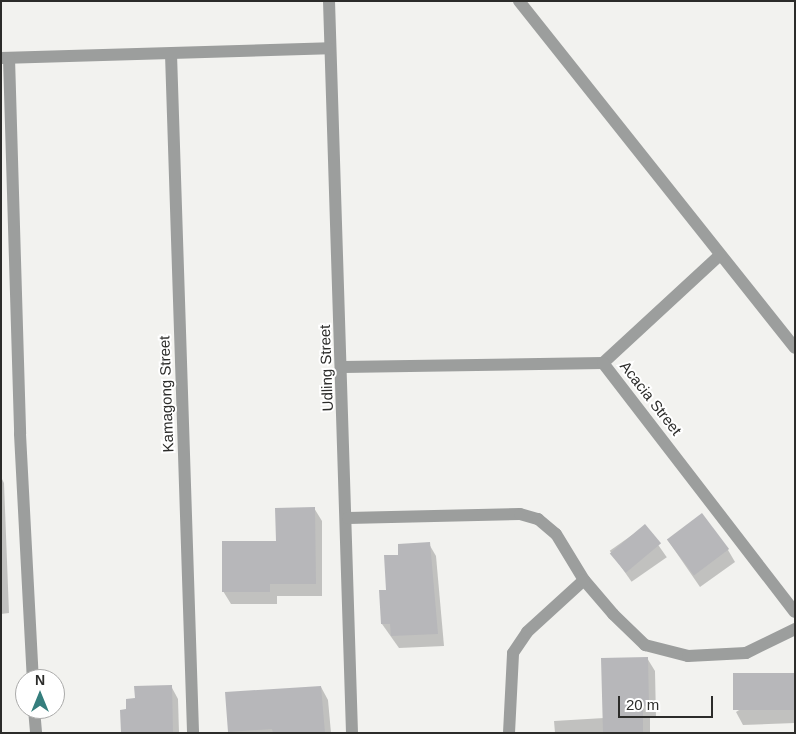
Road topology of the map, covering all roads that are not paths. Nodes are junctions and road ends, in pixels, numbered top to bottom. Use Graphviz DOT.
graph roads {
  1 [pos="329,1"];
  2 [pos="519,1"];
  3 [pos="329,48"];
  4 [pos="171,54"];
  5 [pos="5,58"];
  6 [pos="720,255"];
  7 [pos="795,348"];
  8 [pos="603,363"];
  9 [pos="343,367"];
  10 [pos="348,518"];
  11 [pos="584,580"];
  12 [pos="795,612"];
  13 [pos="795,629"];
  14 [pos="32,669"];
  15 [pos="35,719"];
  16 [pos="36,733"];
  17 [pos="193,733"];
  18 [pos="352,733"];
  19 [pos="509,733"];
  1 -- 3 [label="street, Udling Street"];
  2 -- 6 [label="street"];
  3 -- 4 [label="street"];
  3 -- 9 [label="street, Udling Street"];
  4 -- 5 [label="street"];
  4 -- 17 [label="street, Kamagong Street"];
  5 -- 14 [label="street"];
  6 -- 7 [label="street"];
  6 -- 8 [label="street"];
  8 -- 9 [label="street, Acacia Street"];
  8 -- 12 [label="street, Acacia Street"];
  9 -- 10 [label="street, Udling Street"];
  10 -- 11 [label="street"];
  10 -- 18 [label="street, Udling Street"];
  11 -- 13 [label="street"];
  11 -- 19 [label="street"];
  15 -- 16 [label="street"];
}
